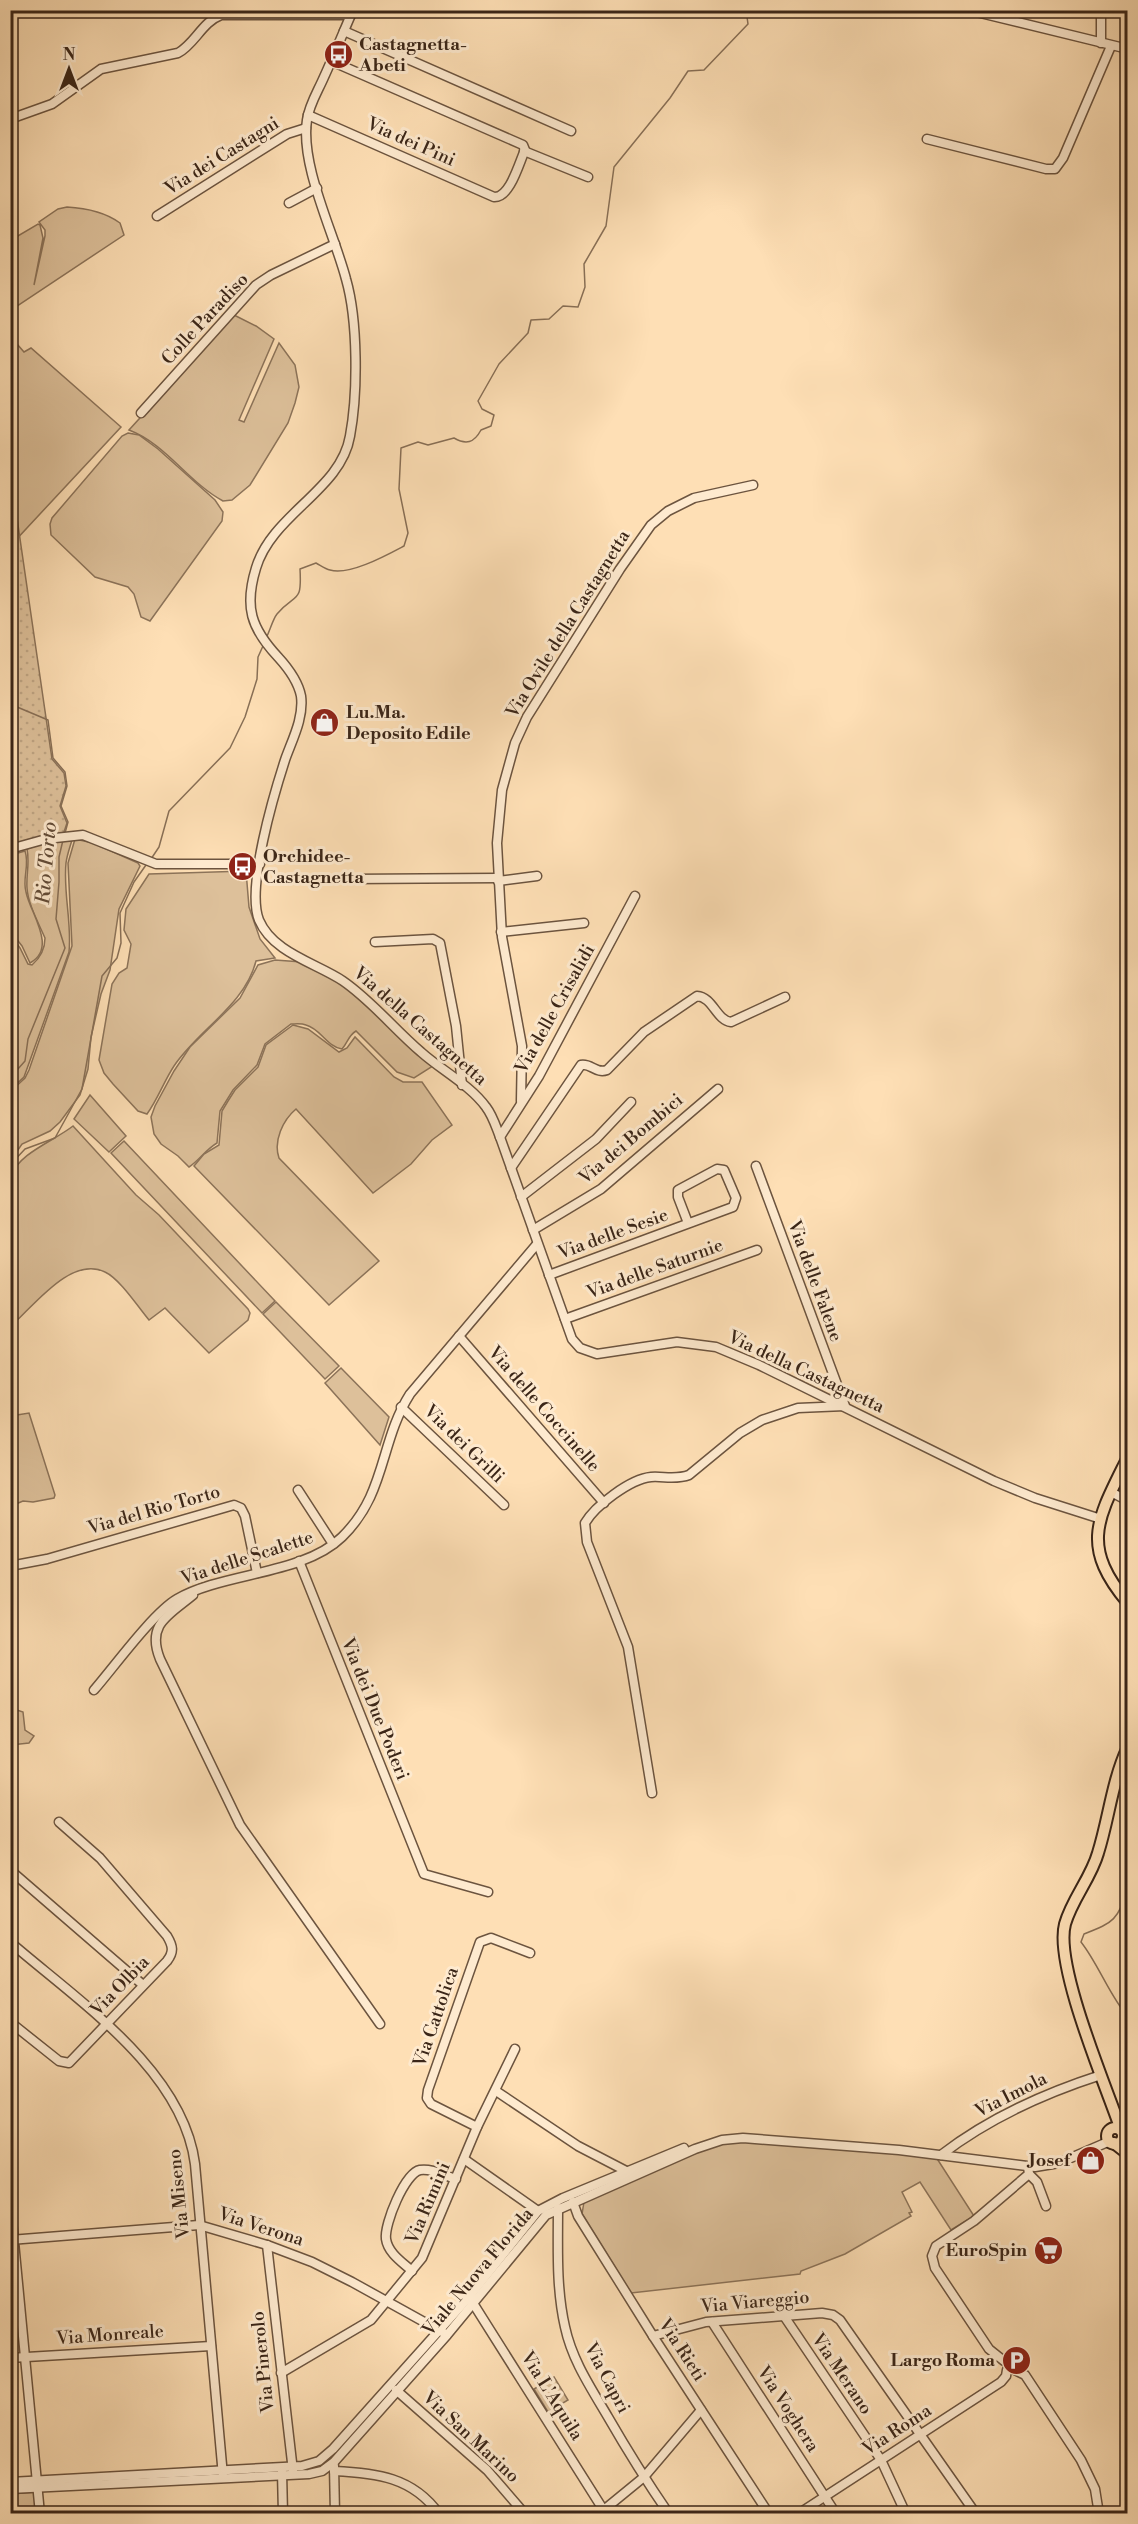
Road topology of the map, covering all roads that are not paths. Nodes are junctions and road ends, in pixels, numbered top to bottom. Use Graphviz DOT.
graph roads {
  1 [pos="968,10"];
  2 [pos="1101,10"];
  3 [pos="352,13"];
  4 [pos="344,31"];
  5 [pos="1101,43"];
  6 [pos="1111,46"];
  7 [pos="1128,49"];
  8 [pos="331,61"];
  9 [pos="308,115"];
  10 [pos="10,119"];
  11 [pos="306,128"];
  12 [pos="571,131"];
  13 [pos="927,139"];
  14 [pos="524,151"];
  15 [pos="588,177"];
  16 [pos="318,188"];
  17 [pos="289,203"];
  18 [pos="157,216"];
  19 [pos="335,244"];
  20 [pos="141,413"];
  21 [pos="753,484"];
  22 [pos="10,849"];
  23 [pos="260,864"];
  24 [pos="537,876"];
  25 [pos="349,879"];
  26 [pos="498,879"];
  27 [pos="635,896"];
  28 [pos="584,923"];
  29 [pos="501,932"];
  30 [pos="375,942"];
  31 [pos="786,997"];
  32 [pos="462,1085"];
  33 [pos="718,1089"];
  34 [pos="521,1101"];
  35 [pos="631,1102"];
  36 [pos="500,1137"];
  37 [pos="756,1166"];
  38 [pos="511,1168"];
  39 [pos="521,1197"];
  40 [pos="688,1223"];
  41 [pos="533,1230"];
  42 [pos="537,1244"];
  43 [pos="757,1250"];
  44 [pos="549,1275"];
  45 [pos="565,1319"];
  46 [pos="459,1336"];
  47 [pos="845,1406"];
  48 [pos="401,1407"];
  49 [pos="1128,1457"];
  50 [pos="298,1490"];
  51 [pos="1111,1492"];
  52 [pos="1128,1501"];
  53 [pos="604,1503"];
  54 [pos="504,1505"];
  55 [pos="1101,1520"];
  56 [pos="333,1545"];
  57 [pos="299,1561"];
  58 [pos="10,1566"];
  59 [pos="257,1573"];
  60 [pos="198,1590"];
  61 [pos="1128,1602"];
  62 [pos="94,1690"];
  63 [pos="1128,1748"];
  64 [pos="652,1792"];
  65 [pos="58,1822"];
  66 [pos="10,1870"];
  67 [pos="489,1892"];
  68 [pos="10,1942"];
  69 [pos="530,1953"];
  70 [pos="143,1985"];
  71 [pos="106,2024"];
  72 [pos="380,2024"];
  73 [pos="12,2027"];
  74 [pos="515,2049"];
  75 [pos="1103,2080"];
  76 [pos="496,2091"];
  77 [pos="477,2127"];
  78 [pos="1114,2136"];
  79 [pos="944,2153"];
  80 [pos="1128,2153"];
  81 [pos="464,2159"];
  82 [pos="1028,2171"];
  83 [pos="630,2174"];
  84 [pos="456,2179"];
  85 [pos="10,2200"];
  86 [pos="573,2202"];
  87 [pos="1046,2206"];
  88 [pos="558,2208"];
  89 [pos="538,2211"];
  90 [pos="199,2225"];
  91 [pos="13,2240"];
  92 [pos="267,2245"];
  93 [pos="412,2271"];
  94 [pos="471,2300"];
  95 [pos="387,2301"];
  96 [pos="784,2316"];
  97 [pos="712,2322"];
  98 [pos="443,2333"];
  99 [pos="652,2336"];
  100 [pos="211,2346"];
  101 [pos="25,2357"];
  102 [pos="10,2358"];
  103 [pos="1007,2366"];
  104 [pos="281,2373"];
  105 [pos="395,2389"];
  106 [pos="700,2410"];
  107 [pos="920,2434"];
  108 [pos="333,2449"];
  109 [pos="881,2460"];
  110 [pos="334,2462"];
  111 [pos="282,2471"];
  112 [pos="292,2471"];
  113 [pos="334,2471"];
  114 [pos="223,2474"];
  115 [pos="644,2477"];
  116 [pos="10,2482"];
  117 [pos="37,2484"];
  118 [pos="10,2489"];
  119 [pos="825,2496"];
  120 [pos="604,2513"];
  121 [pos="40,2514"];
  122 [pos="283,2514"];
  123 [pos="335,2514"];
  124 [pos="439,2514"];
  125 [pos="525,2514"];
  126 [pos="669,2514"];
  127 [pos="769,2514"];
  128 [pos="798,2514"];
  129 [pos="836,2514"];
  130 [pos="906,2514"];
  131 [pos="976,2514"];
  132 [pos="1100,2514"];
  1 -- 5 [label="street"];
  2 -- 5 [label="street"];
  3 -- 4 [label="street, Via della Castagnetta"];
  3 -- 10 [label="street"];
  4 -- 8 [label="street, Via della Castagnetta"];
  4 -- 12 [label="street"];
  5 -- 6 [label="street"];
  6 -- 7 [label="street"];
  6 -- 13 [label="street"];
  8 -- 9 [label="street, Via della Castagnetta"];
  8 -- 14 [label="street"];
  9 -- 11 [label="street, Via della Castagnetta"];
  9 -- 14 [label="street, Via dei Pini"];
  11 -- 16 [label="street, Via della Castagnetta"];
  11 -- 18 [label="street, Via dei Castagni"];
  14 -- 15 [label="street"];
  16 -- 17 [label="street"];
  16 -- 19 [label="street, Via della Castagnetta"];
  19 -- 20 [label="street, Colle Paradiso"];
  19 -- 23 [label="street, Via della Castagnetta"];
  21 -- 26 [label="street, Via Ovile della Castagnetta"];
  22 -- 23 [label="street"];
  23 -- 32 [label="street, Via della Castagnetta"];
  24 -- 26 [label="street"];
  25 -- 26 [label="street"];
  26 -- 29 [label="street, Via Ovile della Castagnetta"];
  27 -- 34 [label="street, Via delle Crisalidi"];
  28 -- 29 [label="street"];
  29 -- 34 [label="street, Via Ovile della Castagnetta"];
  30 -- 32 [label="street"];
  31 -- 38 [label="street"];
  32 -- 36 [label="street, Via della Castagnetta"];
  33 -- 41 [label="street, Via dei Bombici"];
  34 -- 36 [label="street, Via delle Crisalidi"];
  35 -- 39 [label="street"];
  36 -- 38 [label="street, Via della Castagnetta"];
  37 -- 47 [label="street, Via delle Falene"];
  38 -- 39 [label="street, Via della Castagnetta"];
  39 -- 41 [label="street, Via della Castagnetta"];
  40 -- 40 [label="street, Via delle Sesie"];
  40 -- 44 [label="street, Via delle Sesie"];
  41 -- 42 [label="street, Via della Castagnetta"];
  42 -- 44 [label="street, Via della Castagnetta"];
  42 -- 46 [label="street, Via delle Scalette"];
  43 -- 45 [label="street, Via delle Saturnie"];
  44 -- 45 [label="street, Via della Castagnetta"];
  45 -- 47 [label="street, Via della Castagnetta"];
  46 -- 48 [label="street, Via delle Scalette"];
  46 -- 53 [label="street, Via delle Coccinelle"];
  47 -- 53 [label="street"];
  47 -- 55 [label="street, Via della Castagnetta"];
  48 -- 54 [label="street, Via dei Grilli"];
  48 -- 56 [label="street, Via delle Scalette"];
  49 -- 51 [label="main road"];
  50 -- 56 [label="street"];
  51 -- 52 [label="street"];
  51 -- 55 [label="main road"];
  53 -- 64 [label="street"];
  55 -- 61 [label="main road"];
  56 -- 57 [label="street, Via delle Scalette"];
  57 -- 59 [label="street, Via delle Scalette"];
  57 -- 67 [label="street, Via dei Due Poderi"];
  58 -- 59 [label="street, Via del Rio Torto"];
  59 -- 60 [label="street, Via delle Scalette"];
  60 -- 62 [label="street, Via delle Scalette"];
  60 -- 72 [label="street"];
  63 -- 75 [label="main road"];
  65 -- 70 [label="street, Via Olbia"];
  66 -- 70 [label="street"];
  68 -- 71 [label="street, Via Miseno"];
  69 -- 77 [label="street, Via Cattolica"];
  70 -- 71 [label="street, Via Olbia"];
  71 -- 73 [label="street, Via Olbia"];
  71 -- 90 [label="street, Via Miseno"];
  74 -- 76 [label="street, Via Rimini"];
  75 -- 78 [label="main road"];
  75 -- 79 [label="street, Via Imola"];
  76 -- 77 [label="street, Via Rimini"];
  76 -- 83 [label="street"];
  77 -- 81 [label="street, Via Rimini"];
  78 -- 79 [label="street, Viale Nuova Florida"];
  78 -- 80 [label="main road"];
  78 -- 82 [label="street, Viale Nuova Florida"];
  79 -- 82 [label="street, Viale Nuova Florida"];
  79 -- 83 [label="street, Viale Nuova Florida"];
  81 -- 84 [label="street, Via Rimini"];
  81 -- 89 [label="street"];
  82 -- 87 [label="street"];
  82 -- 103 [label="street"];
  83 -- 86 [label="street, Viale Nuova Florida"];
  83 -- 89 [label="street, Viale Nuova Florida"];
  84 -- 93 [label="street, Via Rimini"];
  84 -- 93 [label="street"];
  85 -- 91 [label="street"];
  86 -- 88 [label="street, Viale Nuova Florida"];
  86 -- 99 [label="street, Via Rieti"];
  88 -- 94 [label="street, Viale Nuova Florida"];
  88 -- 115 [label="street, Via Capri"];
  89 -- 94 [label="street, Viale Nuova Florida"];
  90 -- 91 [label="street, Via Verona"];
  90 -- 92 [label="street, Via Verona"];
  90 -- 100 [label="street, Via Miseno"];
  91 -- 101 [label="street"];
  92 -- 95 [label="street, Via Verona"];
  92 -- 104 [label="street, Via Pinerolo"];
  93 -- 95 [label="street, Via Rimini"];
  94 -- 98 [label="street, Viale Nuova Florida"];
  94 -- 120 [label="street, Via L'Aquila"];
  95 -- 98 [label="street, Via Verona"];
  95 -- 104 [label="street, Via Rimini"];
  96 -- 97 [label="street, Via Viareggio"];
  96 -- 107 [label="street, Via Viareggio"];
  96 -- 109 [label="street, Via Merano"];
  97 -- 99 [label="street, Via Viareggio"];
  97 -- 119 [label="street, Via Voghera"];
  98 -- 105 [label="street, Viale Nuova Florida"];
  99 -- 106 [label="street, Via Rieti"];
  100 -- 101 [label="street, Via Monreale"];
  100 -- 114 [label="street, Via Miseno"];
  101 -- 102 [label="street, Via Monreale"];
  101 -- 117 [label="street"];
  103 -- 107 [label="street, Via Roma"];
  103 -- 132 [label="street"];
  104 -- 112 [label="street, Via Pinerolo"];
  105 -- 108 [label="street, Viale Nuova Florida"];
  105 -- 110 [label="street, Viale Nuova Florida"];
  105 -- 125 [label="street, Via San Marino"];
  106 -- 115 [label="street"];
  106 -- 127 [label="street, Via Rieti"];
  107 -- 109 [label="street, Via Roma"];
  107 -- 131 [label="street, Via Viareggio"];
  108 -- 110 [label="street"];
  108 -- 112 [label="street, Viale Nuova Florida"];
  109 -- 119 [label="street, Via Roma"];
  109 -- 130 [label="street, Via Merano"];
  110 -- 112 [label="street, Viale Nuova Florida"];
  110 -- 113 [label="street"];
  111 -- 112 [label="street, Viale Nuova Florida"];
  111 -- 114 [label="street, Viale Nuova Florida"];
  111 -- 122 [label="street"];
  113 -- 123 [label="street"];
  113 -- 124 [label="street"];
  114 -- 117 [label="street, Viale Nuova Florida"];
  115 -- 120 [label="street"];
  115 -- 126 [label="street, Via Capri"];
  116 -- 117 [label="street, Viale Nuova Florida"];
  117 -- 118 [label="street, Viale Nuova Florida"];
  117 -- 121 [label="street"];
  119 -- 128 [label="street, Via Roma"];
  119 -- 129 [label="street, Via Voghera"];
}
